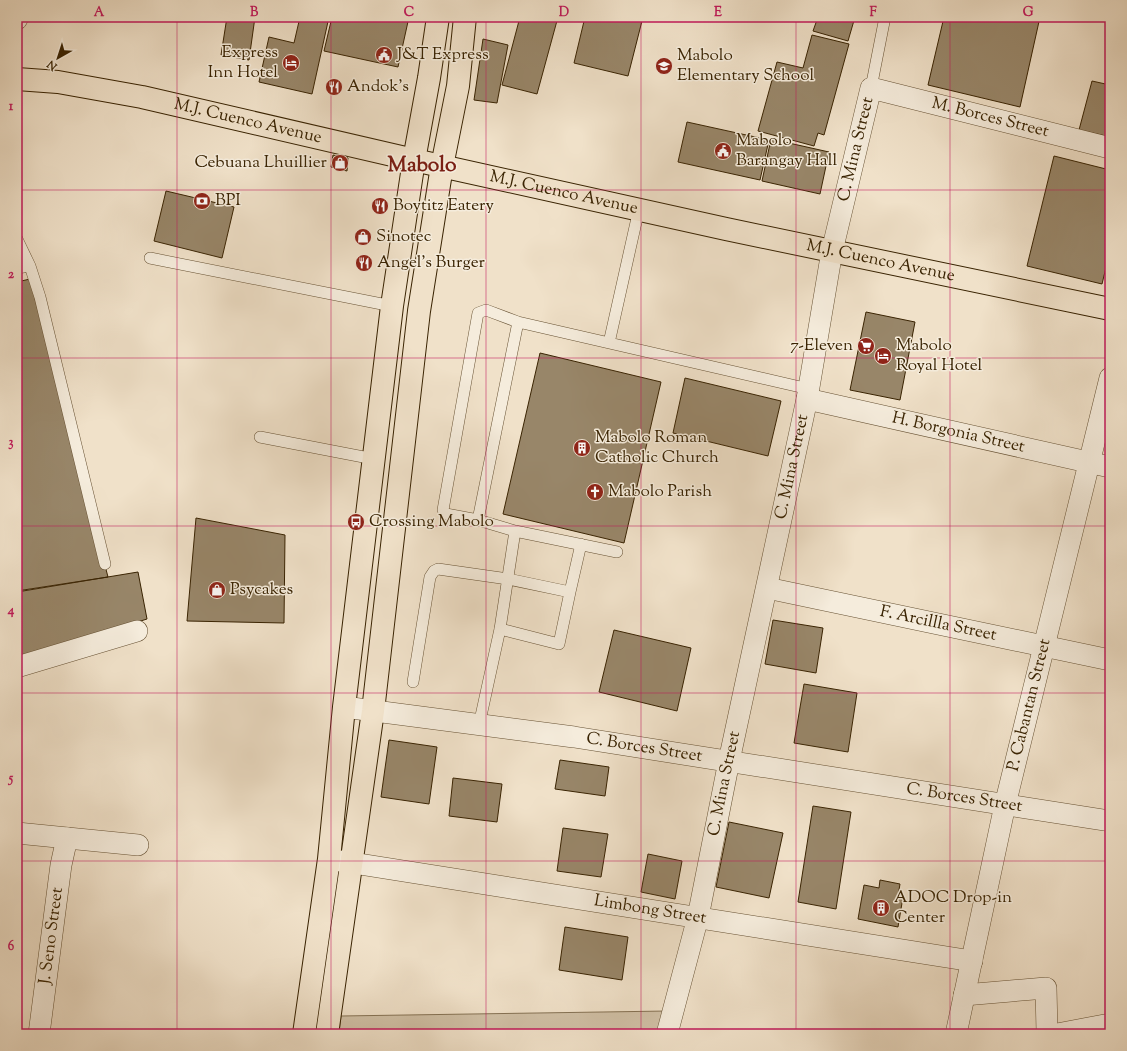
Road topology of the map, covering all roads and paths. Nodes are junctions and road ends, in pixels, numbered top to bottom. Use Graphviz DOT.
graph roads {
  1 [pos="438,17"];
  2 [pos="465,17"];
  3 [pos="885,17"];
  4 [pos="17,78"];
  5 [pos="871,88"];
  6 [pos="1110,148"];
  7 [pos="414,160"];
  8 [pos="442,166"];
  9 [pos="639,209"];
  10 [pos="17,239"];
  11 [pos="832,251"];
  12 [pos="150,258"];
  13 [pos="30,266"];
  14 [pos="17,268"];
  15 [pos="392,306"];
  16 [pos="1110,309"];
  17 [pos="518,322"];
  18 [pos="609,343"];
  19 [pos="1110,378"];
  20 [pos="808,394"];
  21 [pos="260,437"];
  22 [pos="374,459"];
  23 [pos="1088,462"];
  24 [pos="1110,467"];
  25 [pos="478,520"];
  26 [pos="515,531"];
  27 [pos="581,544"];
  28 [pos="617,552"];
  29 [pos="105,564"];
  30 [pos="508,579"];
  31 [pos="766,588"];
  32 [pos="570,592"];
  33 [pos="500,629"];
  34 [pos="137,631"];
  35 [pos="1044,645"];
  36 [pos="1110,660"];
  37 [pos="17,667"];
  38 [pos="413,682"];
  39 [pos="344,707"];
  40 [pos="373,711"];
  41 [pos="479,725"];
  42 [pos="729,761"];
  43 [pos="1005,805"];
  44 [pos="1110,820"];
  45 [pos="17,833"];
  46 [pos="67,838"];
  47 [pos="138,845"];
  48 [pos="329,859"];
  49 [pos="351,862"];
  50 [pos="698,917"];
  51 [pos="972,961"];
  52 [pos="964,994"];
  53 [pos="1110,1024"];
  54 [pos="39,1034"];
  55 [pos="304,1034"];
  56 [pos="327,1034"];
  57 [pos="667,1034"];
  58 [pos="956,1034"];
  59 [pos="1050,1034"];
  60 [pos="1057,1034"];
  1 -- 7 [label="main road"];
  2 -- 8 [label="main road"];
  3 -- 5 [label="lane, C. Mina Street"];
  4 -- 7 [label="main road, M.J. Cuenco Avenue"];
  5 -- 6 [label="street, M. Borces Street"];
  5 -- 11 [label="street, C. Mina Street"];
  7 -- 8 [label="main road, M.J. Cuenco Avenue"];
  7 -- 15 [label="main road"];
  8 -- 9 [label="main road, M.J. Cuenco Avenue"];
  8 -- 40 [label="main road"];
  9 -- 11 [label="main road, M.J. Cuenco Avenue"];
  9 -- 18 [label="lane"];
  10 -- 13 [label="lane"];
  11 -- 16 [label="main road, M.J. Cuenco Avenue"];
  11 -- 20 [label="street, C. Mina Street"];
  12 -- 15 [label="lane"];
  13 -- 14 [label="lane"];
  13 -- 29 [label="lane"];
  15 -- 22 [label="main road"];
  17 -- 18 [label="lane"];
  17 -- 25 [label="lane"];
  17 -- 25 [label="lane"];
  18 -- 20 [label="lane"];
  19 -- 23 [label="street, P. Cabantan Street"];
  20 -- 23 [label="street, H. Borgonia Street"];
  20 -- 31 [label="street, C. Mina Street"];
  21 -- 22 [label="lane"];
  22 -- 39 [label="main road"];
  23 -- 24 [label="street, H. Borgonia Street"];
  23 -- 35 [label="street, P. Cabantan Street"];
  25 -- 26 [label="lane"];
  26 -- 27 [label="lane"];
  26 -- 30 [label="lane"];
  27 -- 28 [label="lane"];
  27 -- 32 [label="lane"];
  30 -- 32 [label="lane"];
  30 -- 33 [label="lane"];
  30 -- 38 [label="lane"];
  31 -- 35 [label="street, F. Arcillla Street"];
  31 -- 42 [label="street, C. Mina Street"];
  32 -- 33 [label="lane"];
  33 -- 41 [label="lane"];
  34 -- 37 [label="street"];
  35 -- 36 [label="street, F. Arcillla Street"];
  35 -- 43 [label="street, P. Cabantan Street"];
  39 -- 40 [label="street, C. Borces Street"];
  39 -- 48 [label="main road"];
  40 -- 41 [label="street, C. Borces Street"];
  40 -- 49 [label="main road"];
  41 -- 42 [label="street, C. Borces Street"];
  42 -- 43 [label="street, C. Borces Street"];
  42 -- 50 [label="street, C. Mina Street"];
  43 -- 44 [label="street, C. Borces Street"];
  43 -- 51 [label="street, P. Cabantan Street"];
  45 -- 46 [label="street"];
  46 -- 47 [label="street"];
  46 -- 54 [label="street, J. Seno Street"];
  48 -- 49 [label="street, Limbong Street"];
  48 -- 55 [label="main road"];
  49 -- 50 [label="street, Limbong Street"];
  49 -- 56 [label="main road"];
  50 -- 51 [label="street, Limbong Street"];
  50 -- 57 [label="street, C. Mina Street"];
  51 -- 52 [label="street, P. Cabantan Street"];
  52 -- 58 [label="street, P. Cabantan Street"];
  52 -- 59 [label="street"];
  53 -- 60 [label="street"];
}
